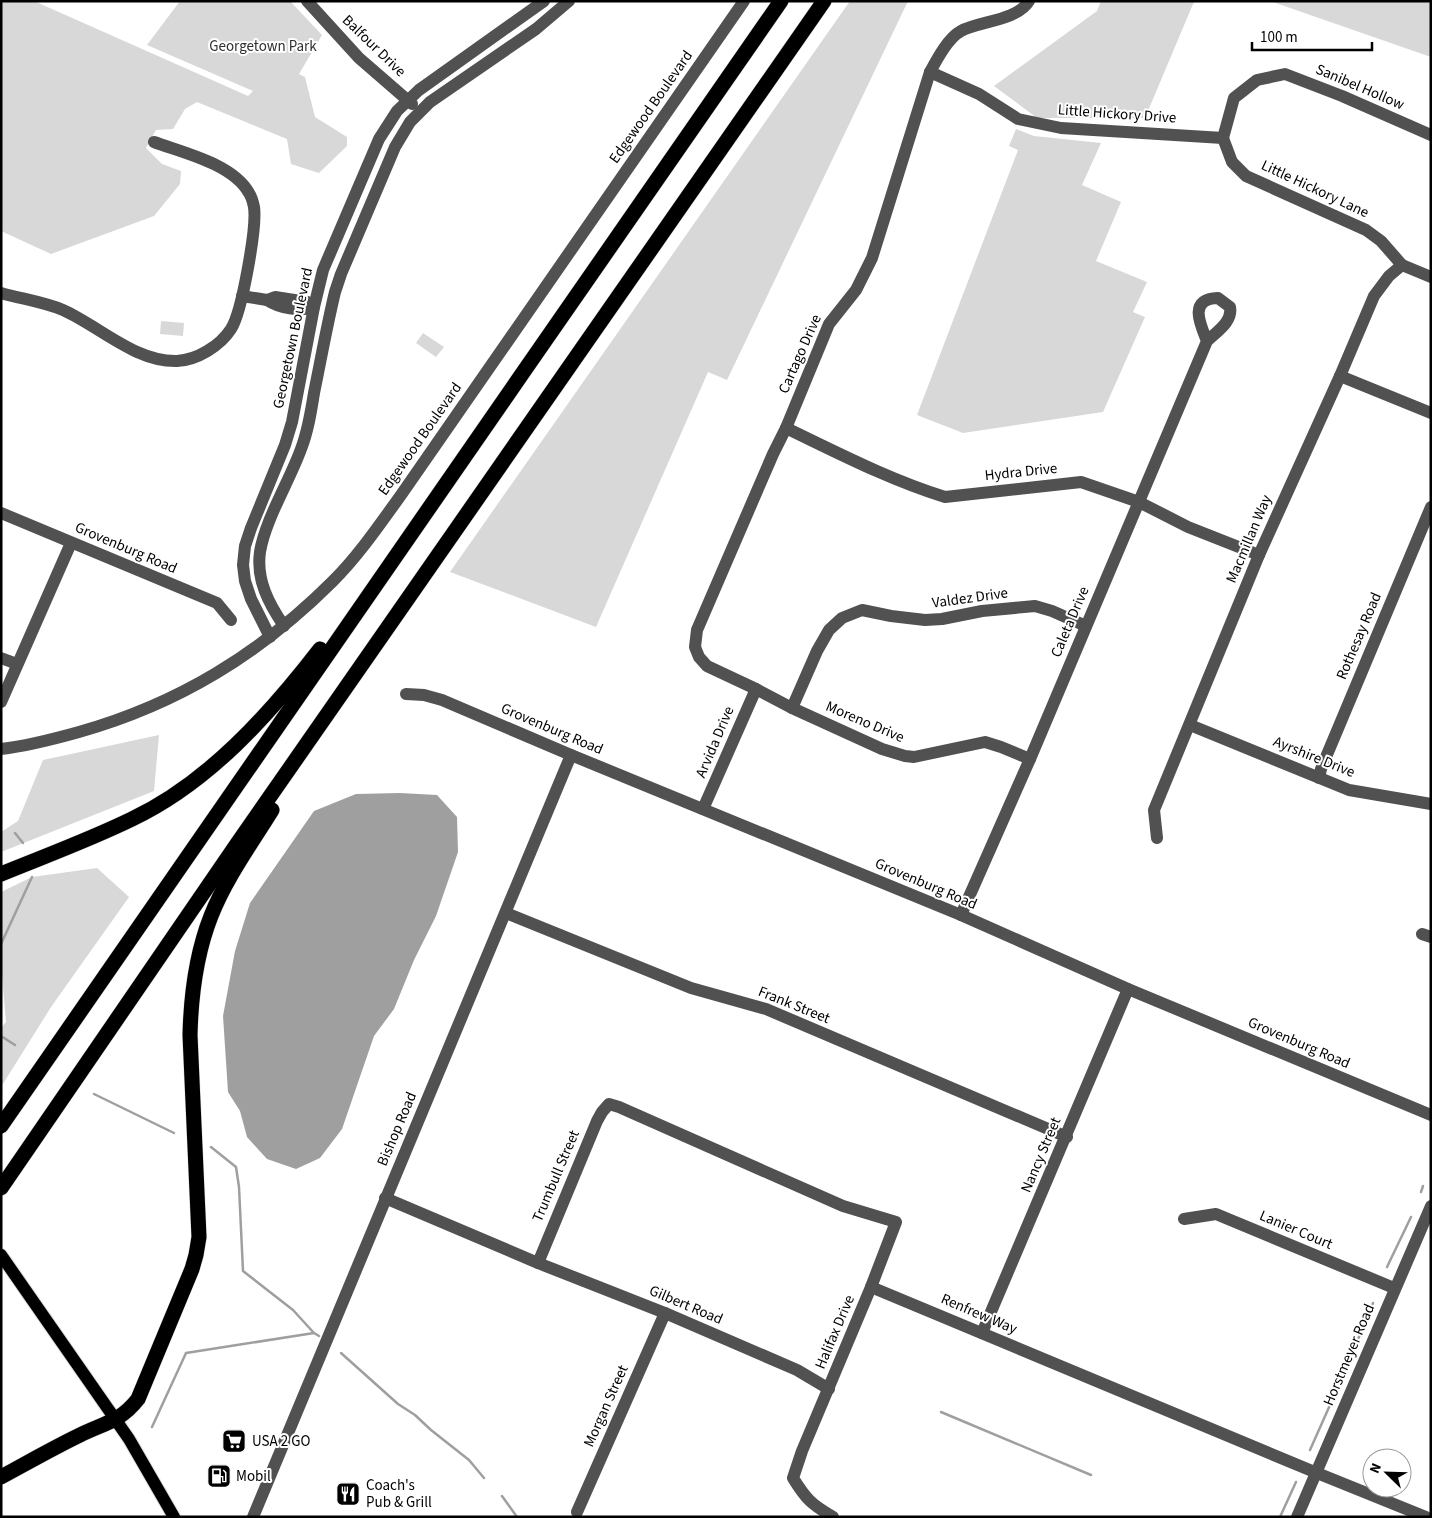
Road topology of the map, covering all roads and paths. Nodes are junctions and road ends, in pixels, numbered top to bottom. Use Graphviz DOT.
graph roads {
  1 [pos="307,1"];
  2 [pos="544,1"];
  3 [pos="569,1"];
  4 [pos="744,1"];
  5 [pos="781,1"];
  6 [pos="824,1"];
  7 [pos="1029,1"];
  8 [pos="930,72"];
  9 [pos="407,100"];
  10 [pos="420,111"];
  11 [pos="1431,135"];
  12 [pos="1223,138"];
  13 [pos="154,142"];
  14 [pos="1402,265"];
  15 [pos="1431,277"];
  16 [pos="1,293"];
  17 [pos="242,296"];
  18 [pos="314,307"];
  19 [pos="1207,341"];
  20 [pos="1340,376"];
  21 [pos="1431,413"];
  22 [pos="786,428"];
  23 [pos="476,442"];
  24 [pos="1139,502"];
  25 [pos="1431,507"];
  26 [pos="1,513"];
  27 [pos="71,543"];
  28 [pos="1259,555"];
  29 [pos="231,620"];
  30 [pos="284,626"];
  31 [pos="1086,626"];
  32 [pos="270,637"];
  33 [pos="699,657"];
  34 [pos="1,658"];
  35 [pos="17,664"];
  36 [pos="756,688"];
  37 [pos="406,694"];
  38 [pos="1,702"];
  39 [pos="792,708"];
  40 [pos="1190,725"];
  41 [pos="318,728"];
  42 [pos="1,749"];
  43 [pos="571,755"];
  44 [pos="1030,759"];
  45 [pos="1319,778"];
  46 [pos="1431,804"];
  47 [pos="704,809"];
  48 [pos="1157,838"];
  49 [pos="1,874"];
  50 [pos="506,913"];
  51 [pos="961,915"];
  52 [pos="1128,989"];
  53 [pos="1431,1115"];
  54 [pos="1,1126"];
  55 [pos="1066,1137"];
  56 [pos="1,1188"];
  57 [pos="386,1198"];
  58 [pos="1431,1206"];
  59 [pos="1184,1218"];
  60 [pos="1,1255"];
  61 [pos="538,1263"];
  62 [pos="871,1287"];
  63 [pos="1394,1288"];
  64 [pos="665,1313"];
  65 [pos="982,1333"];
  66 [pos="829,1389"];
  67 [pos="116,1420"];
  68 [pos="1316,1473"];
  69 [pos="1,1477"];
  70 [pos="577,1512"];
  71 [pos="174,1517"];
  72 [pos="253,1517"];
  73 [pos="833,1517"];
  74 [pos="1297,1517"];
  75 [pos="1426,1517"];
  1 -- 9 [label="street, Balfour Drive"];
  2 -- 9 [label="street, Georgetown Boulevard"];
  3 -- 10 [label="street, Georgetown Boulevard"];
  4 -- 30 [label="street, Edgewood Boulevard"];
  5 -- 23 [label="highway"];
  6 -- 41 [label="highway"];
  7 -- 8 [label="street, Cartago Drive"];
  8 -- 12 [label="street, Little Hickory Drive"];
  8 -- 22 [label="street, Cartago Drive"];
  9 -- 10 [label="street, Balfour Drive"];
  9 -- 18 [label="street, Georgetown Boulevard"];
  10 -- 30 [label="street, Georgetown Boulevard"];
  11 -- 12 [label="street, Sanibel Hollow"];
  12 -- 14 [label="street, Little Hickory Lane"];
  13 -- 17 [label="street"];
  14 -- 15 [label="street"];
  14 -- 20 [label="street, Macmillan Way"];
  16 -- 17 [label="street"];
  17 -- 18 [label="street"];
  18 -- 32 [label="street, Georgetown Boulevard"];
  19 -- 24 [label="street, Caleta Drive"];
  20 -- 21 [label="street"];
  20 -- 28 [label="street, Macmillan Way"];
  22 -- 24 [label="street, Hydra Drive"];
  22 -- 33 [label="street, Cartago Drive"];
  23 -- 49 [label="highway"];
  23 -- 54 [label="highway"];
  24 -- 28 [label="street, Hydra Drive"];
  24 -- 31 [label="street, Caleta Drive"];
  25 -- 45 [label="street, Rothesay Road"];
  26 -- 27 [label="street, Grovenburg Road"];
  27 -- 29 [label="street, Grovenburg Road"];
  27 -- 35 [label="street"];
  28 -- 40 [label="street, Macmillan Way"];
  30 -- 32 [label="street, Edgewood Boulevard"];
  31 -- 39 [label="street, Valdez Drive"];
  31 -- 44 [label="street, Caleta Drive"];
  32 -- 42 [label="street, Edgewood Boulevard"];
  33 -- 36 [label="street, Moreno Drive"];
  34 -- 35 [label="street"];
  35 -- 38 [label="street"];
  36 -- 39 [label="street, Moreno Drive"];
  36 -- 47 [label="street, Arvida Drive"];
  37 -- 43 [label="street, Grovenburg Road"];
  39 -- 44 [label="street, Moreno Drive"];
  40 -- 45 [label="street, Ayrshire Drive"];
  40 -- 48 [label="street, Macmillan Way"];
  41 -- 56 [label="highway"];
  41 -- 67 [label="highway"];
  43 -- 47 [label="street, Grovenburg Road"];
  43 -- 50 [label="street, Bishop Road"];
  44 -- 51 [label="street, Caleta Drive"];
  45 -- 46 [label="street, Ayrshire Drive"];
  47 -- 51 [label="street, Grovenburg Road"];
  50 -- 55 [label="street, Frank Street"];
  50 -- 57 [label="street, Bishop Road"];
  51 -- 52 [label="street, Grovenburg Road"];
  52 -- 53 [label="street, Grovenburg Road"];
  52 -- 55 [label="street, Nancy Street"];
  55 -- 65 [label="street, Nancy Street"];
  57 -- 61 [label="street, Gilbert Road"];
  57 -- 72 [label="street, Bishop Road"];
  58 -- 63 [label="street, Horstmeyer Road"];
  59 -- 63 [label="street, Lanier Court"];
  60 -- 67 [label="main road"];
  61 -- 62 [label="street, Trumbull Street"];
  61 -- 64 [label="street, Gilbert Road"];
  62 -- 65 [label="street, Renfrew Way"];
  62 -- 66 [label="street, Halifax Drive"];
  63 -- 68 [label="street, Horstmeyer Road"];
  64 -- 66 [label="street, Gilbert Road"];
  64 -- 70 [label="street, Morgan Street"];
  65 -- 68 [label="street, Renfrew Way"];
  66 -- 73 [label="street"];
  67 -- 69 [label="highway"];
  67 -- 71 [label="main road"];
  68 -- 74 [label="street, Horstmeyer Road"];
  68 -- 75 [label="street, Renfrew Way"];
}
